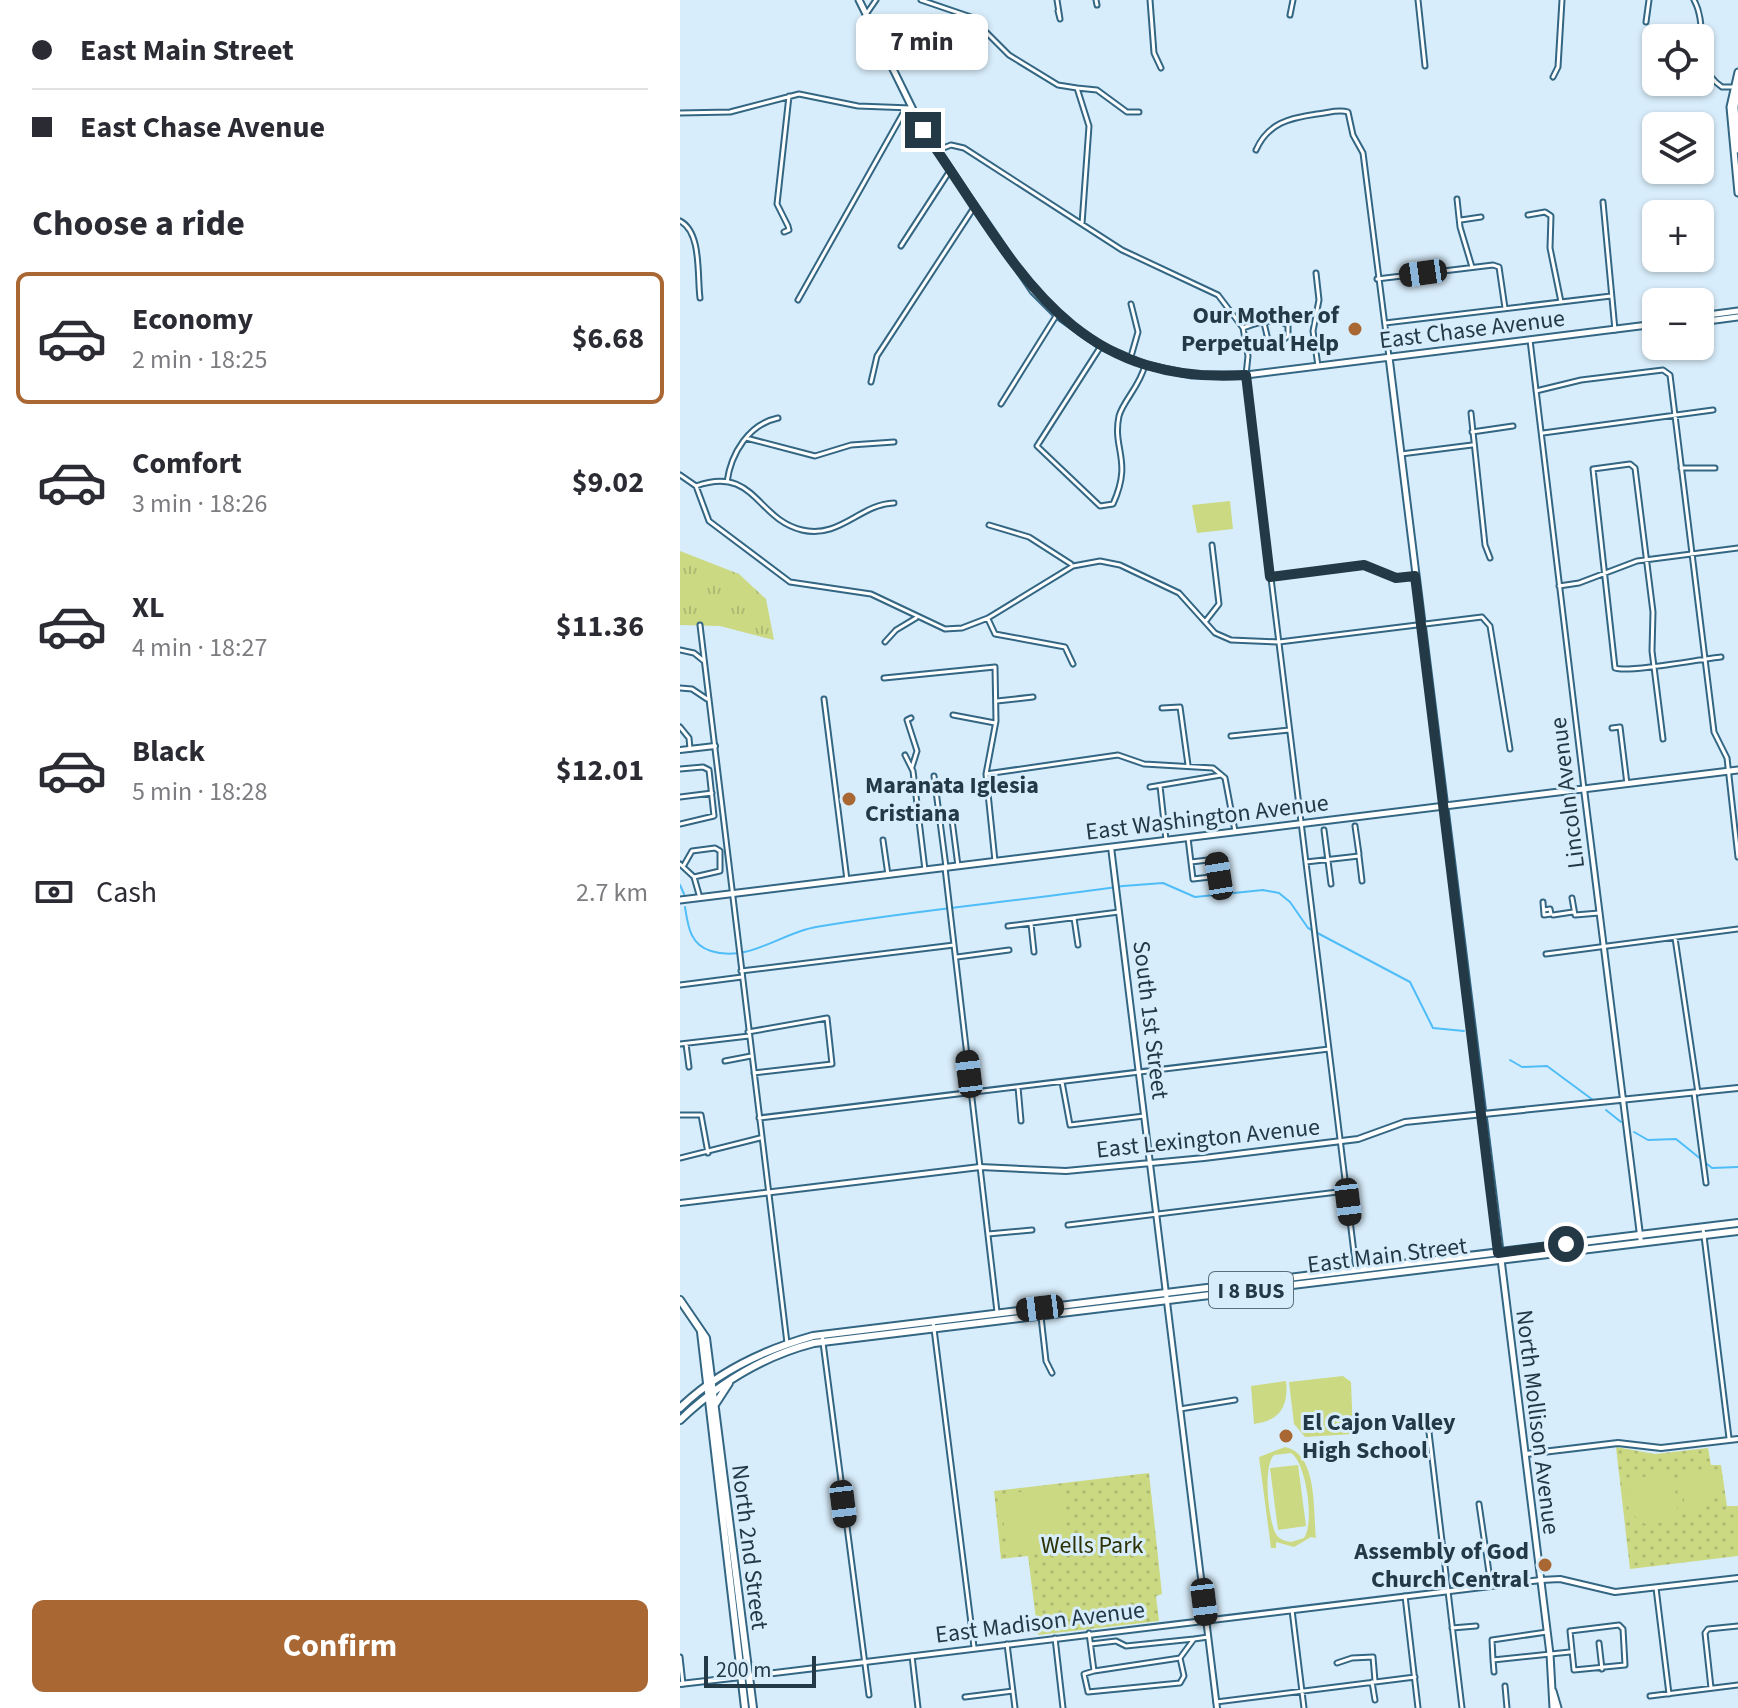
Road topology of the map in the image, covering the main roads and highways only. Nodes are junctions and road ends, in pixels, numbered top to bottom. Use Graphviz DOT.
graph roads {
  1 [pos="859,0"];
  2 [pos="1738,72"];
  3 [pos="1736,87"];
  4 [pos="1738,150"];
  5 [pos="1738,193"];
  6 [pos="1738,311"];
  7 [pos="1714,314"];
  8 [pos="1738,317"];
  9 [pos="1714,320"];
  10 [pos="1642,326"];
  11 [pos="1389,357"];
  12 [pos="1738,770"];
  13 [pos="1443,806"];
  14 [pos="680,900"];
  15 [pos="1738,1223"];
  16 [pos="1703,1231"];
  17 [pos="1738,1231"];
  18 [pos="1499,1256"];
  19 [pos="680,1300"];
  20 [pos="701,1332"];
  21 [pos="787,1348"];
  22 [pos="710,1367"];
  23 [pos="724,1373"];
  24 [pos="734,1377"];
  25 [pos="709,1384"];
  26 [pos="713,1391"];
  27 [pos="706,1396"];
  28 [pos="694,1407"];
  29 [pos="715,1407"];
  30 [pos="680,1408"];
  31 [pos="709,1412"];
  32 [pos="680,1420"];
  33 [pos="723,1503"];
  34 [pos="723,1539"];
  35 [pos="731,1546"];
  36 [pos="731,1599"];
  37 [pos="740,1611"];
  38 [pos="745,1676"];
  39 [pos="1555,1706"];
  40 [pos="745,1708"];
  41 [pos="753,1708"];
  1 -- 11 [label="main road, East Chase Avenue"];
  2 -- 3 [label="main road"];
  3 -- 4 [label="main road"];
  3 -- 5 [label="main road"];
  6 -- 7 [label="main road"];
  8 -- 9 [label="main road"];
  10 -- 11 [label="main road, East Chase Avenue"];
  11 -- 13 [label="main road, North Mollison Avenue"];
  12 -- 13 [label="main road, East Washington Avenue"];
  13 -- 14 [label="main road, East Washington Avenue"];
  13 -- 18 [label="main road, North Mollison Avenue"];
  15 -- 16 [label="main road, East Main Street / I 8 BUS"];
  16 -- 17 [label="main road, East Main Street / I 8 BUS"];
  16 -- 18 [label="main road, East Main Street / I 8 BUS"];
  18 -- 21 [label="main road, East Main Street / I 8 BUS"];
  18 -- 39 [label="main road, North Mollison Avenue"];
  19 -- 20 [label="main road"];
  20 -- 22 [label="main road"];
  20 -- 25 [label="main road"];
  21 -- 23 [label="main road, East Main Street / I 8 BUS"];
  21 -- 24 [label="main road, East Main Street / I 8 BUS"];
  22 -- 23 [label="main road"];
  22 -- 25 [label="main road"];
  23 -- 25 [label="main road, East Main Street / I 8 BUS"];
  24 -- 26 [label="main road, East Main Street / I 8 BUS"];
  24 -- 29 [label="main road"];
  25 -- 26 [label="main road, North 2nd Street"];
  25 -- 27 [label="main road, North 2nd Street"];
  25 -- 30 [label="main road, East Main Street / I 8 BUS"];
  26 -- 27 [label="main road, East Main Street / I 8 BUS"];
  26 -- 29 [label="main road, North 2nd Street"];
  27 -- 28 [label="main road, East Main Street / I 8 BUS"];
  27 -- 31 [label="main road, North 2nd Street"];
  28 -- 31 [label="main road"];
  28 -- 32 [label="main road, East Main Street / I 8 BUS"];
  29 -- 33 [label="main road, North 2nd Street"];
  31 -- 33 [label="main road, North 2nd Street"];
  33 -- 34 [label="main road, North 2nd Street"];
  33 -- 35 [label="main road, North 2nd Street"];
  34 -- 35 [label="main road"];
  34 -- 36 [label="main road, North 2nd Street"];
  35 -- 37 [label="main road, North 2nd Street"];
  36 -- 37 [label="main road"];
  36 -- 38 [label="main road, North 2nd Street"];
  37 -- 38 [label="main road, North 2nd Street"];
  38 -- 40 [label="main road, North 2nd Street"];
  38 -- 41 [label="main road, North 2nd Street"];
}
